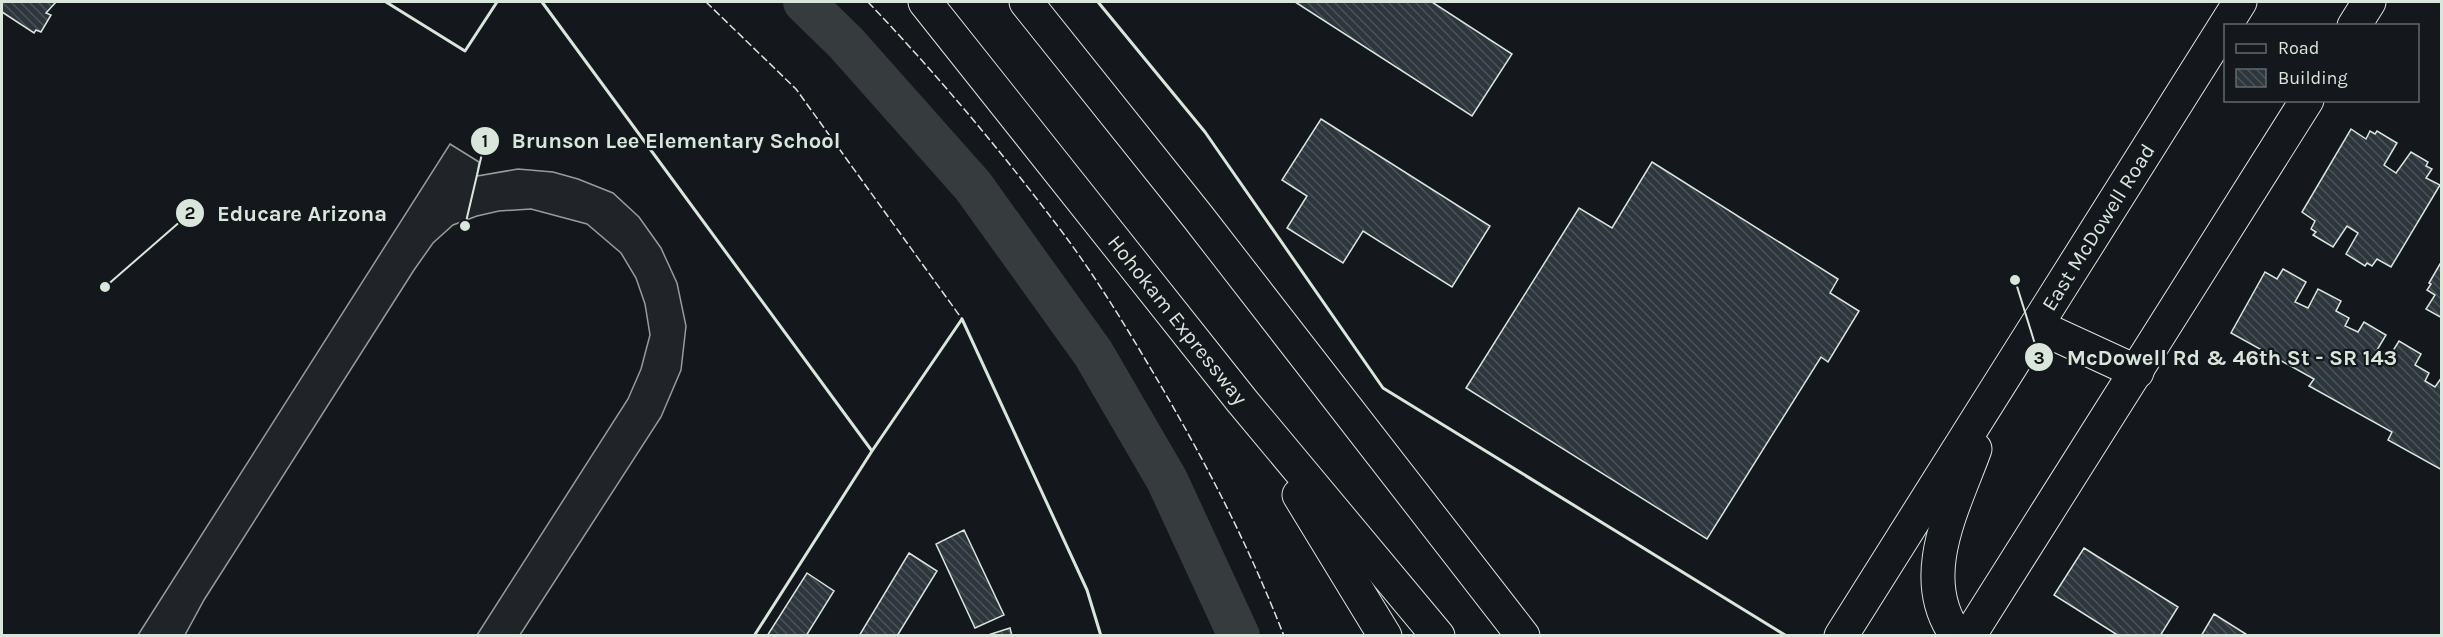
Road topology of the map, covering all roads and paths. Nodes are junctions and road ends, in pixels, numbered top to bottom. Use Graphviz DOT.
graph roads {
  1 [pos="925,2"];
  2 [pos="1026,2"];
  3 [pos="2240,2"];
  4 [pos="2369,2"];
  5 [pos="2226,24"];
  6 [pos="2355,24"];
  7 [pos="2224,28"];
  8 [pos="2306,102"];
  9 [pos="2037,326"];
  10 [pos="2137,372"];
  11 [pos="1994,394"];
  12 [pos="1242,401"];
  13 [pos="1521,629"];
  14 [pos="1385,636"];
  15 [pos="1438,636"];
  16 [pos="1841,636"];
  17 [pos="1957,636"];
  18 [pos="1969,636"];
  1 -- 12 [label="main road, Hohokam Expressway"];
  2 -- 13 [label="main road"];
  3 -- 5 [label="main road, East McDowell Road"];
  4 -- 6 [label="main road"];
  7 -- 9 [label="main road, East McDowell Road"];
  8 -- 10 [label="main road"];
  9 -- 10 [label="main road"];
  9 -- 11 [label="main road, East McDowell Road"];
  10 -- 18 [label="main road"];
  11 -- 16 [label="main road, East McDowell Road"];
  11 -- 17 [label="main road"];
  12 -- 14 [label="main road"];
  12 -- 15 [label="main road, Hohokam Expressway"];
}
